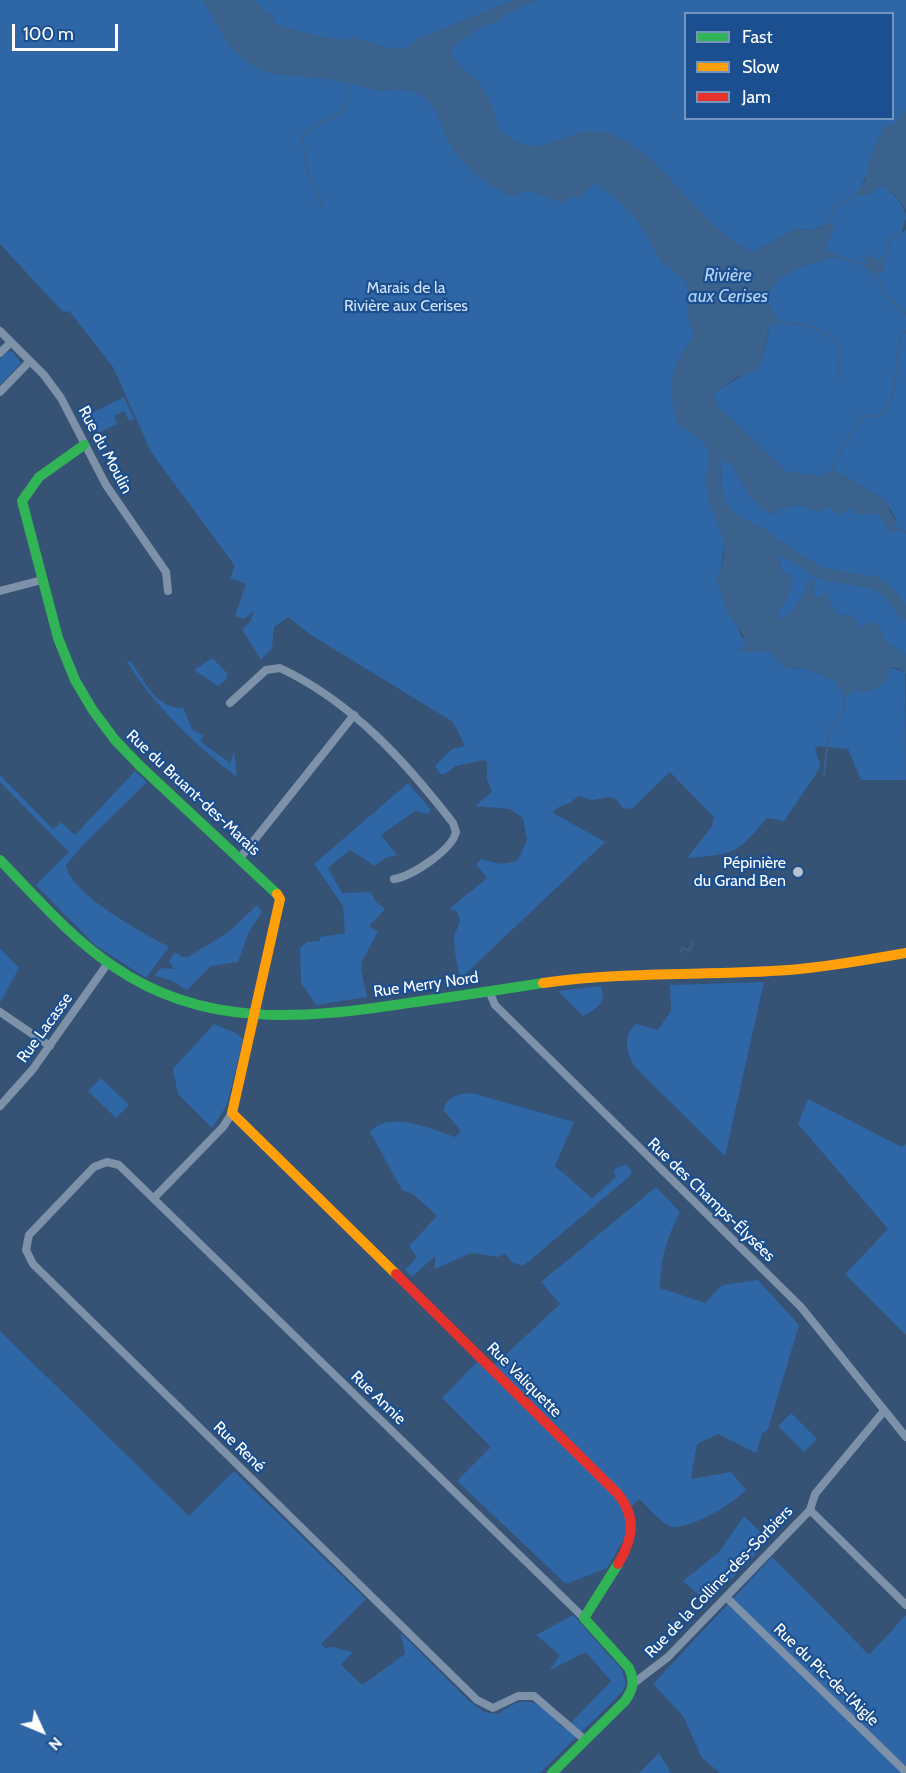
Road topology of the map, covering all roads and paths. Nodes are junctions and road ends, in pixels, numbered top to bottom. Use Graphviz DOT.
graph roads {
  1 [pos="0,331"];
  2 [pos="11,342"];
  3 [pos="0,352"];
  4 [pos="30,361"];
  5 [pos="0,392"];
  6 [pos="84,445"];
  7 [pos="42,580"];
  8 [pos="0,591"];
  9 [pos="168,591"];
  10 [pos="230,703"];
  11 [pos="354,715"];
  12 [pos="240,858"];
  13 [pos="0,860"];
  14 [pos="394,879"];
  15 [pos="906,953"];
  16 [pos="108,963"];
  17 [pos="489,991"];
  18 [pos="0,1012"];
  19 [pos="255,1017"];
  20 [pos="50,1046"];
  21 [pos="0,1106"];
  22 [pos="232,1113"];
  23 [pos="155,1197"];
  24 [pos="884,1411"];
  25 [pos="906,1437"];
  26 [pos="810,1510"];
  27 [pos="726,1597"];
  28 [pos="906,1605"];
  29 [pos="584,1618"];
  30 [pos="634,1683"];
  31 [pos="585,1740"];
  32 [pos="906,1772"];
  33 [pos="552,1773"];
  1 -- 2 [label="street, Rue du Moulin"];
  2 -- 3 [label="street"];
  2 -- 4 [label="street, Rue du Moulin"];
  4 -- 5 [label="street"];
  4 -- 6 [label="street, Rue du Moulin"];
  6 -- 7 [label="street, Rue du Bruant-des-Marais"];
  6 -- 9 [label="street, Rue du Moulin"];
  7 -- 8 [label="street"];
  7 -- 12 [label="street, Rue du Bruant-des-Marais"];
  10 -- 11 [label="street"];
  11 -- 12 [label="street"];
  11 -- 14 [label="street"];
  12 -- 19 [label="street, Rue du Bruant-des-Marais"];
  13 -- 16 [label="street, Rue Merry Nord"];
  15 -- 17 [label="street, Rue Merry Nord"];
  16 -- 19 [label="street, Rue Merry Nord"];
  16 -- 20 [label="street, Rue Lacasse"];
  17 -- 19 [label="street, Rue Merry Nord"];
  17 -- 24 [label="street, Rue des Champs-Élysées"];
  18 -- 20 [label="street"];
  19 -- 22 [label="street"];
  20 -- 21 [label="street, Rue Lacasse"];
  22 -- 23 [label="street"];
  22 -- 29 [label="street, Rue Valiquette"];
  23 -- 29 [label="street, Rue Annie"];
  23 -- 31 [label="street, Rue René"];
  24 -- 25 [label="street, Rue des Champs-Élysées"];
  24 -- 26 [label="street, Rue de la Colline-des-Sorbiers"];
  26 -- 27 [label="street, Rue de la Colline-des-Sorbiers"];
  26 -- 28 [label="street"];
  27 -- 30 [label="street, Rue de la Colline-des-Sorbiers"];
  27 -- 32 [label="street, Rue du Pic-de-l'Aigle"];
  29 -- 30 [label="street"];
  30 -- 31 [label="street"];
  31 -- 33 [label="street"];
}
